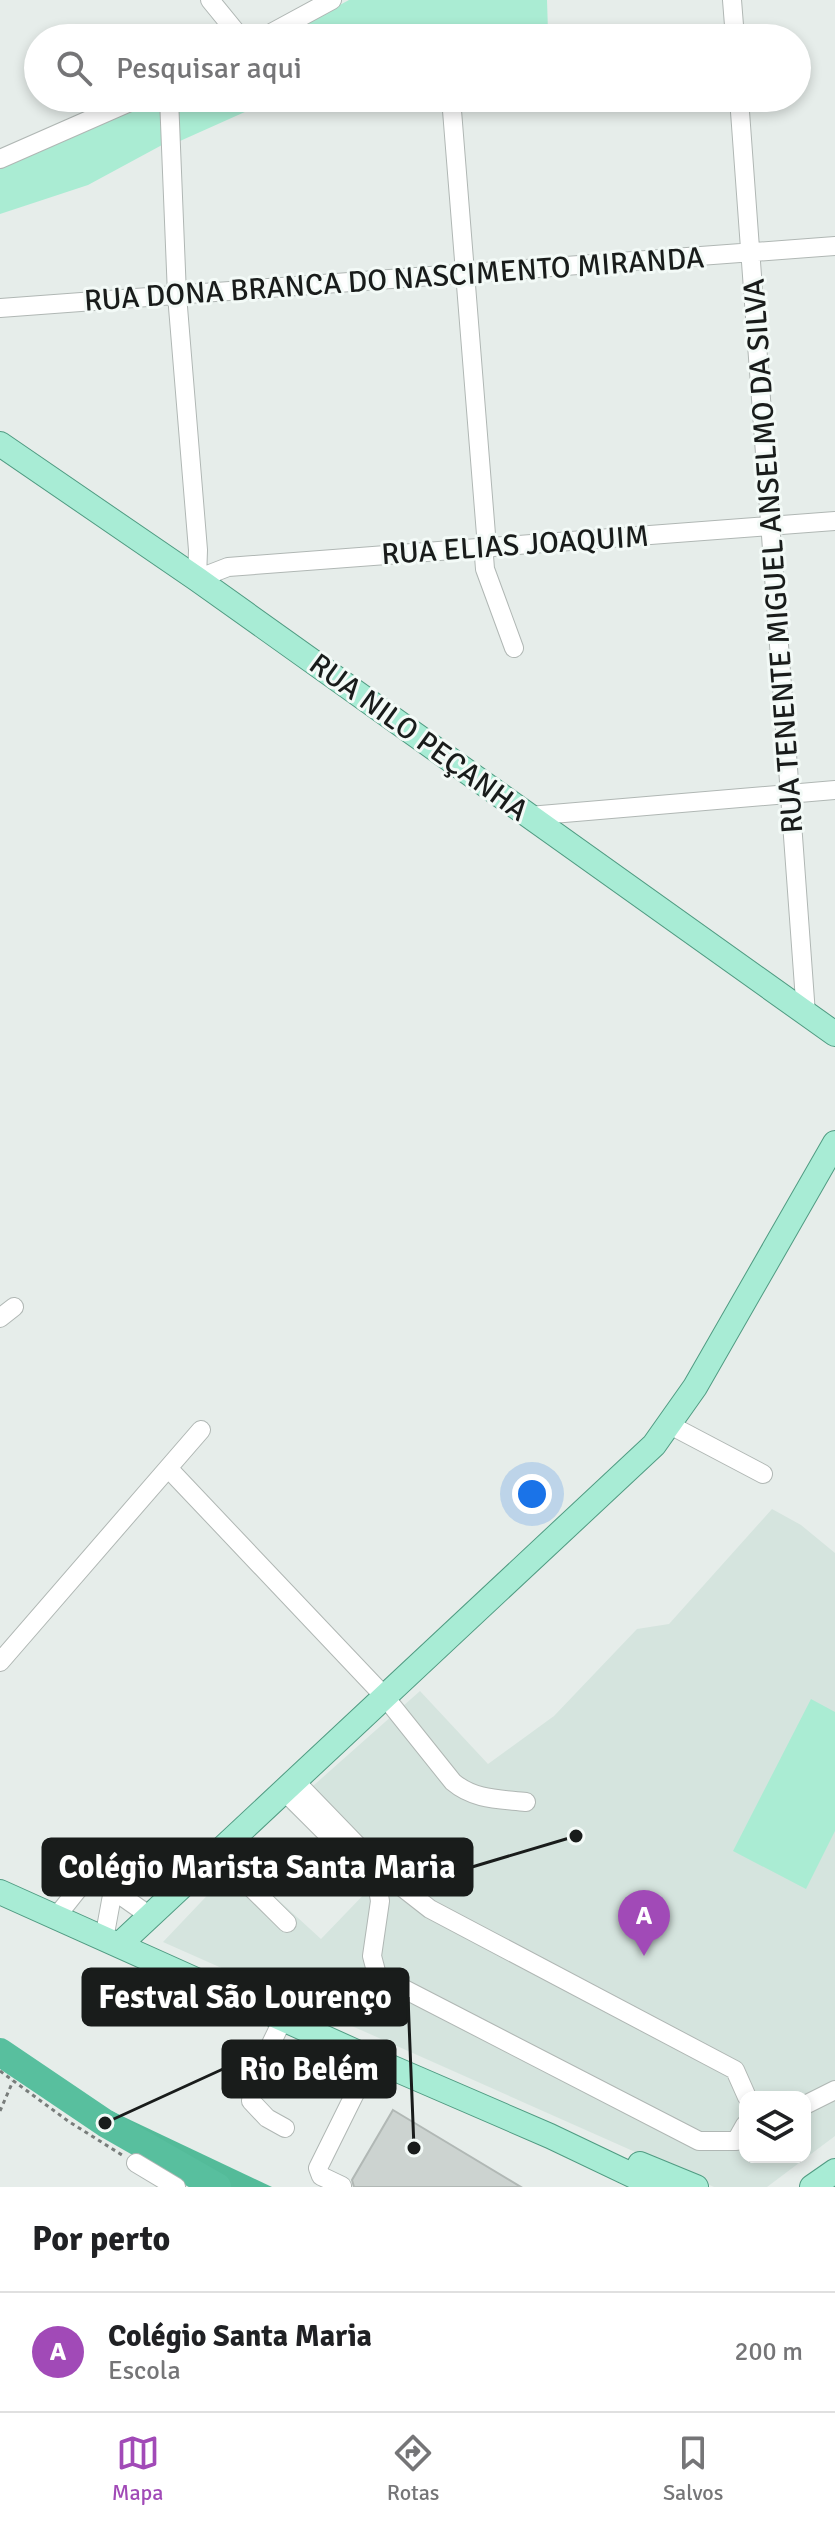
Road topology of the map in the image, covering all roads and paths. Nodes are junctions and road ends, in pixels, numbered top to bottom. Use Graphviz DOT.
graph roads {
  1 [pos="210,0"];
  2 [pos="332,0"];
  3 [pos="732,0"];
  4 [pos="230,24"];
  5 [pos="288,24"];
  6 [pos="734,24"];
  7 [pos="107,112"];
  8 [pos="170,112"];
  9 [pos="452,112"];
  10 [pos="740,112"];
  11 [pos="0,159"];
  12 [pos="835,246"];
  13 [pos="751,252"];
  14 [pos="465,274"];
  15 [pos="177,295"];
  16 [pos="0,308"];
  17 [pos="0,444"];
  18 [pos="835,521"];
  19 [pos="771,526"];
  20 [pos="487,547"];
  21 [pos="197,579"];
  22 [pos="514,648"];
  23 [pos="835,790"];
  24 [pos="790,794"];
  25 [pos="529,816"];
  26 [pos="806,1014"];
  27 [pos="835,1034"];
  28 [pos="835,1143"];
  29 [pos="670,1425"];
  30 [pos="201,1430"];
  31 [pos="168,1468"];
  32 [pos="763,1474"];
  33 [pos="0,1662"];
  34 [pos="385,1697"];
  35 [pos="290,1786"];
  36 [pos="526,1802"];
  37 [pos="217,1854"];
  38 [pos="180,1888"];
  39 [pos="113,1890"];
  40 [pos="0,1892"];
  41 [pos="150,1916"];
  42 [pos="56,1917"];
  43 [pos="287,1923"];
  44 [pos="112,1942"];
  45 [pos="283,2019"];
  46 [pos="372,2059"];
  47 [pos="0,2071"];
  48 [pos="13,2081"];
  49 [pos="835,2090"];
  50 [pos="744,2091"];
  51 [pos="811,2102"];
  52 [pos="0,2111"];
  53 [pos="285,2128"];
  54 [pos="550,2136"];
  55 [pos="739,2136"];
  56 [pos="136,2163"];
  57 [pos="835,2171"];
  58 [pos="342,2186"];
  59 [pos="176,2187"];
  60 [pos="624,2187"];
  61 [pos="657,2187"];
  62 [pos="696,2187"];
  63 [pos="812,2187"];
  1 -- 4 [label="street"];
  2 -- 5 [label="street"];
  3 -- 6 [label="street"];
  7 -- 11 [label="street"];
  8 -- 15 [label="street"];
  9 -- 14 [label="street"];
  10 -- 13 [label="street, RUA TENENTE MIGUEL ANSELMO DA SILVA"];
  12 -- 13 [label="street, RUA DONA BRANCA DO NASCIMENTO MIRANDA"];
  13 -- 14 [label="street, RUA DONA BRANCA DO NASCIMENTO MIRANDA"];
  13 -- 19 [label="street, RUA TENENTE MIGUEL ANSELMO DA SILVA"];
  14 -- 15 [label="street, RUA DONA BRANCA DO NASCIMENTO MIRANDA"];
  14 -- 20 [label="street"];
  15 -- 16 [label="street, RUA DONA BRANCA DO NASCIMENTO MIRANDA"];
  15 -- 21 [label="street"];
  17 -- 21 [label="main road, RUA NILO PEÇANHA"];
  18 -- 19 [label="street, RUA ELIAS JOAQUIM"];
  19 -- 20 [label="street, RUA ELIAS JOAQUIM"];
  19 -- 24 [label="street, RUA TENENTE MIGUEL ANSELMO DA SILVA"];
  20 -- 21 [label="street, RUA ELIAS JOAQUIM"];
  20 -- 22 [label="street"];
  21 -- 25 [label="main road, RUA NILO PEÇANHA"];
  23 -- 24 [label="street"];
  24 -- 25 [label="street"];
  24 -- 26 [label="street, RUA TENENTE MIGUEL ANSELMO DA SILVA"];
  25 -- 26 [label="main road, RUA NILO PEÇANHA"];
  26 -- 27 [label="main road, RUA NILO PEÇANHA"];
  28 -- 29 [label="main road"];
  29 -- 32 [label="street"];
  29 -- 34 [label="main road"];
  30 -- 31 [label="street"];
  31 -- 33 [label="street"];
  31 -- 34 [label="street"];
  34 -- 35 [label="main road"];
  34 -- 36 [label="street"];
  35 -- 37 [label="main road"];
  35 -- 50 [label="street"];
  35 -- 55 [label="street"];
  37 -- 38 [label="main road"];
  37 -- 43 [label="street"];
  38 -- 39 [label="street"];
  38 -- 41 [label="main road"];
  39 -- 41 [label="street"];
  39 -- 42 [label="street"];
  39 -- 44 [label="street"];
  40 -- 42 [label="main road"];
  41 -- 44 [label="main road"];
  42 -- 44 [label="main road"];
  44 -- 45 [label="main road"];
  45 -- 46 [label="main road"];
  45 -- 53 [label="street"];
  46 -- 54 [label="main road"];
  46 -- 58 [label="street"];
  47 -- 48 [label="path"];
  48 -- 52 [label="path"];
  48 -- 56 [label="path"];
  49 -- 51 [label="street"];
  54 -- 60 [label="main road"];
  54 -- 61 [label="main road"];
  54 -- 62 [label="main road"];
  56 -- 59 [label="street"];
  57 -- 63 [label="main road"];
}
